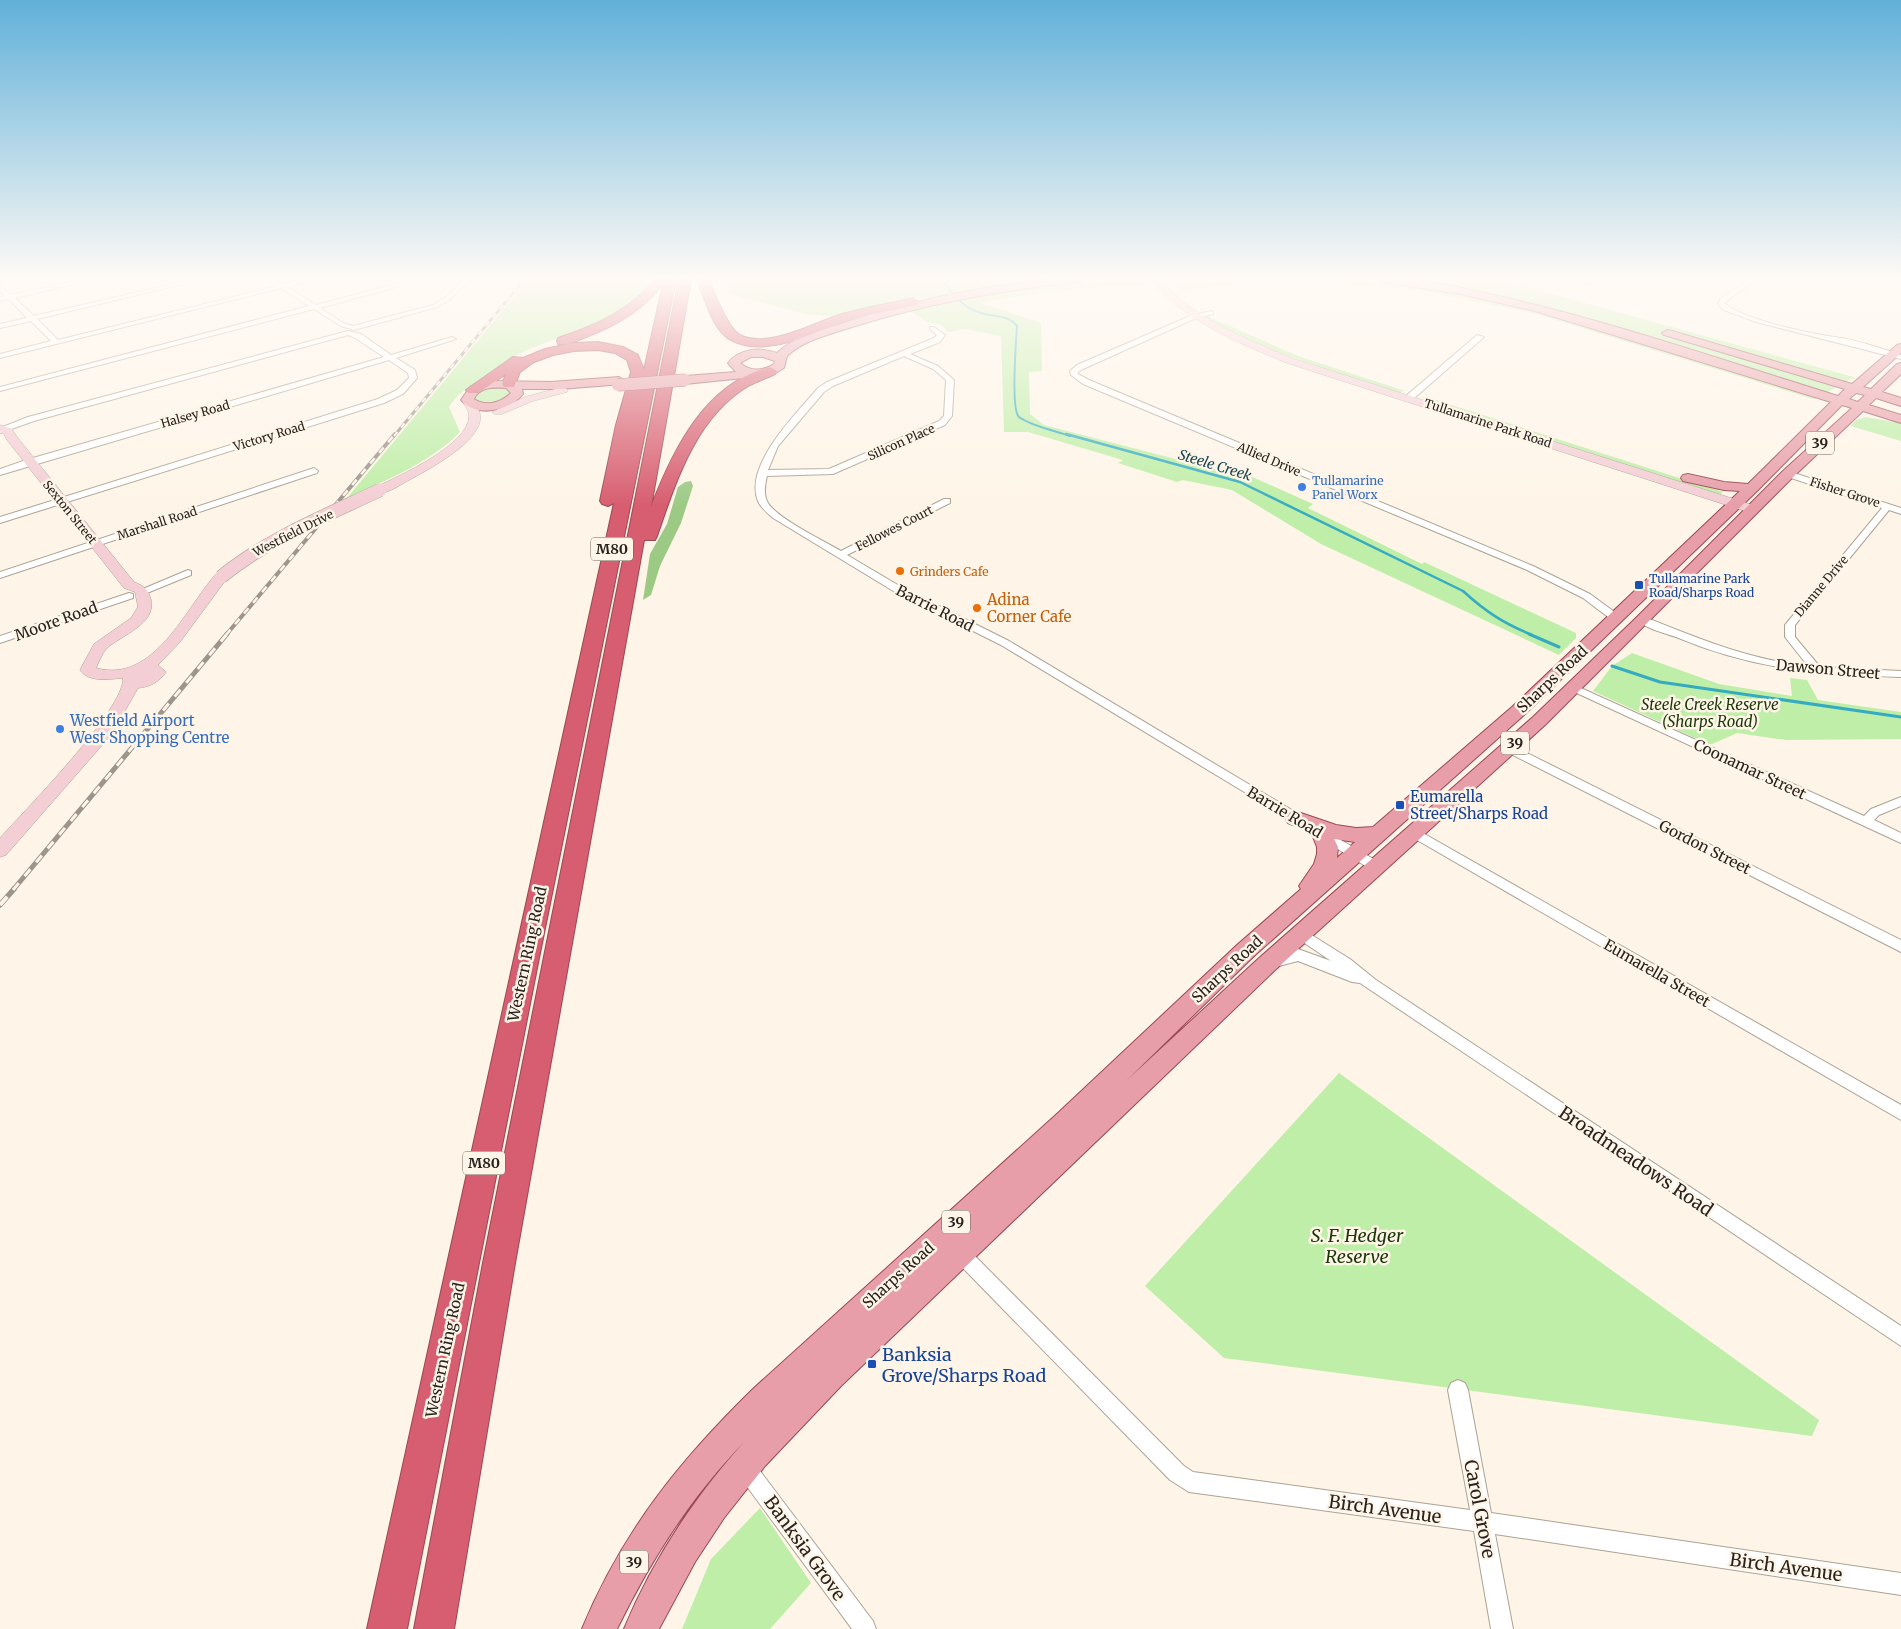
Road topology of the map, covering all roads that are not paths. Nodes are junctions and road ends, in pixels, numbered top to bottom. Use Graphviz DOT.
graph roads {
  1 [pos="130,355"];
  2 [pos="261,355"];
  3 [pos="387,355"];
  4 [pos="397,355"];
  5 [pos="527,355"];
  6 [pos="541,355"];
  7 [pos="631,355"];
  8 [pos="654,355"];
  9 [pos="671,355"];
  10 [pos="749,355"];
  11 [pos="767,355"];
  12 [pos="782,355"];
  13 [pos="903,355"];
  14 [pos="908,355"];
  15 [pos="1107,355"];
  16 [pos="1279,355"];
  17 [pos="1300,355"];
  18 [pos="1459,355"];
  19 [pos="1692,355"];
  20 [pos="1741,355"];
  21 [pos="1894,355"];
  22 [pos="390,357"];
  23 [pos="780,360"];
  24 [pos="735,361"];
  25 [pos="764,372"];
  26 [pos="1897,373"];
  27 [pos="685,378"];
  28 [pos="619,383"];
  29 [pos="509,385"];
  30 [pos="1857,385"];
  31 [pos="0,389"];
  32 [pos="1816,393"];
  33 [pos="1874,394"];
  34 [pos="1413,395"];
  35 [pos="471,396"];
  36 [pos="1840,401"];
  37 [pos="1898,401"];
  38 [pos="1857,410"];
  39 [pos="497,412"];
  40 [pos="1819,420"];
  41 [pos="1901,420"];
  42 [pos="3,431"];
  43 [pos="457,445"];
  44 [pos="30,463"];
  45 [pos="314,470"];
  46 [pos="0,472"];
  47 [pos="764,473"];
  48 [pos="1788,474"];
  49 [pos="1688,478"];
  50 [pos="1708,494"];
  51 [pos="1748,500"];
  52 [pos="61,501"];
  53 [pos="947,501"];
  54 [pos="1888,506"];
  55 [pos="1901,510"];
  56 [pos="0,520"];
  57 [pos="1717,521"];
  58 [pos="95,543"];
  59 [pos="840,555"];
  60 [pos="188,573"];
  61 [pos="0,575"];
  62 [pos="135,593"];
  63 [pos="1592,598"];
  64 [pos="1630,605"];
  65 [pos="1643,620"];
  66 [pos="1612,622"];
  67 [pos="0,640"];
  68 [pos="1817,670"];
  69 [pos="1901,674"];
  70 [pos="143,676"];
  71 [pos="1572,687"];
  72 [pos="581,697"];
  73 [pos="1518,711"];
  74 [pos="1539,721"];
  75 [pos="598,734"];
  76 [pos="1509,748"];
  77 [pos="1901,801"];
  78 [pos="1295,818"];
  79 [pos="1865,822"];
  80 [pos="1320,833"];
  81 [pos="1414,833"];
  82 [pos="1379,834"];
  83 [pos="1901,838"];
  84 [pos="0,850"];
  85 [pos="1356,855"];
  86 [pos="1377,867"];
  87 [pos="1290,912"];
  88 [pos="1302,934"];
  89 [pos="1901,946"];
  90 [pos="1256,958"];
  91 [pos="1371,984"];
  92 [pos="1901,1113"];
  93 [pos="960,1254"];
  94 [pos="1901,1337"];
  95 [pos="1458,1390"];
  96 [pos="744,1466"];
  97 [pos="1482,1522"];
  98 [pos="1901,1584"];
  99 [pos="387,1629"];
  100 [pos="434,1629"];
  101 [pos="599,1629"];
  102 [pos="641,1629"];
  103 [pos="865,1629"];
  104 [pos="1502,1629"];
  1 -- 31 [label="street"];
  2 -- 42 [label="street"];
  3 -- 22 [label="street"];
  4 -- 22 [label="street, Halsey Road"];
  5 -- 35 [label="highway"];
  6 -- 29 [label="highway"];
  7 -- 72 [label="highway"];
  8 -- 72 [label="highway, Western Ring Road / M80"];
  9 -- 75 [label="highway, Western Ring Road / M80"];
  10 -- 24 [label="main road"];
  11 -- 23 [label="main road"];
  12 -- 23 [label="main road"];
  13 -- 47 [label="street, Barrie Road"];
  14 -- 47 [label="street, Silicon Place"];
  15 -- 63 [label="street, Allied Drive"];
  16 -- 34 [label="street, Tullamarine Park Road"];
  17 -- 34 [label="street, Tullamarine Park Road"];
  18 -- 34 [label="street"];
  19 -- 32 [label="main road"];
  20 -- 30 [label="main road"];
  21 -- 30 [label="main road, Sharps Road / 39"];
  22 -- 44 [label="street, Halsey Road"];
  22 -- 52 [label="street, Victory Road"];
  23 -- 25 [label="main road"];
  24 -- 25 [label="main road"];
  24 -- 27 [label="main road"];
  25 -- 27 [label="main road"];
  25 -- 75 [label="highway"];
  26 -- 33 [label="main road, Sharps Road / 39"];
  26 -- 37 [label="main road"];
  27 -- 28 [label="main road, bridge"];
  28 -- 29 [label="main road"];
  28 -- 39 [label="main road"];
  29 -- 35 [label="main road"];
  29 -- 39 [label="main road"];
  30 -- 33 [label="main road"];
  30 -- 36 [label="main road, Sharps Road / 39"];
  32 -- 36 [label="main road"];
  32 -- 40 [label="main road"];
  33 -- 37 [label="main road"];
  33 -- 38 [label="main road, Sharps Road / 39"];
  34 -- 49 [label="street, Tullamarine Park Road"];
  34 -- 50 [label="street, Tullamarine Park Road"];
  35 -- 39 [label="main road"];
  35 -- 43 [label="street, Westfield Drive"];
  36 -- 38 [label="main road"];
  36 -- 40 [label="main road, Sharps Road / 39"];
  38 -- 41 [label="main road"];
  38 -- 48 [label="main road, Sharps Road / 39"];
  39 -- 43 [label="street, Westfield Drive"];
  40 -- 51 [label="main road, Sharps Road / 39"];
  42 -- 44 [label="street, Sexton Street"];
  43 -- 70 [label="street, Westfield Drive, bridge"];
  44 -- 46 [label="street, Halsey Road"];
  44 -- 52 [label="street, Sexton Street"];
  45 -- 58 [label="street, Marshall Road"];
  47 -- 59 [label="street, Barrie Road"];
  48 -- 51 [label="main road, Sharps Road / 39"];
  48 -- 54 [label="street, Fisher Grove"];
  49 -- 51 [label="main road"];
  50 -- 51 [label="street, Tullamarine Park Road"];
  50 -- 57 [label="main road"];
  51 -- 57 [label="main road, Sharps Road / 39"];
  51 -- 65 [label="main road, Sharps Road / 39"];
  52 -- 56 [label="street, Victory Road"];
  52 -- 58 [label="street, Sexton Street"];
  53 -- 59 [label="street, Fellowes Court"];
  54 -- 55 [label="street, Fisher Grove"];
  54 -- 68 [label="street, Dianne Drive"];
  57 -- 64 [label="main road, Sharps Road / 39"];
  58 -- 61 [label="street, Marshall Road"];
  58 -- 62 [label="street, Sexton Street"];
  59 -- 78 [label="street, Barrie Road"];
  60 -- 62 [label="street, Moore Road"];
  62 -- 67 [label="street, Moore Road"];
  62 -- 70 [label="street"];
  63 -- 64 [label="street, Allied Drive"];
  63 -- 66 [label="street, Allied Drive"];
  64 -- 66 [label="main road, Sharps Road / 39"];
  65 -- 66 [label="main road"];
  65 -- 68 [label="street, Dawson Street"];
  65 -- 71 [label="main road, Sharps Road / 39"];
  66 -- 73 [label="main road, Sharps Road / 39"];
  68 -- 69 [label="street, Dawson Street"];
  70 -- 84 [label="street, Westfield Drive"];
  71 -- 74 [label="main road, Sharps Road / 39"];
  71 -- 79 [label="street, Coonamar Street"];
  72 -- 99 [label="highway, Western Ring Road / M80"];
  73 -- 74 [label="main road"];
  73 -- 82 [label="main road, Sharps Road / 39"];
  74 -- 76 [label="main road, Sharps Road / 39"];
  75 -- 100 [label="highway, Western Ring Road / M80"];
  76 -- 81 [label="main road, Sharps Road / 39"];
  76 -- 89 [label="street, Gordon Street"];
  77 -- 79 [label="street"];
  78 -- 80 [label="street, Barrie Road"];
  78 -- 82 [label="main road"];
  79 -- 83 [label="street, Coonamar Street"];
  80 -- 85 [label="street, Barrie Road"];
  80 -- 87 [label="main road"];
  81 -- 86 [label="main road, Sharps Road / 39"];
  81 -- 92 [label="street, Eumarella Street"];
  82 -- 85 [label="main road, Sharps Road / 39"];
  85 -- 86 [label="street, Barrie Road"];
  85 -- 87 [label="main road, Sharps Road / 39"];
  86 -- 88 [label="main road, Sharps Road / 39"];
  87 -- 90 [label="main road, Sharps Road / 39"];
  88 -- 90 [label="main road"];
  88 -- 91 [label="street, Broadmeadows Road"];
  90 -- 91 [label="street, Broadmeadows Road"];
  90 -- 93 [label="main road, Sharps Road / 39"];
  90 -- 101 [label="main road, Sharps Road / 39"];
  91 -- 94 [label="street, Broadmeadows Road"];
  93 -- 96 [label="main road, Sharps Road / 39"];
  93 -- 97 [label="street, Birch Avenue"];
  95 -- 97 [label="street, Carol Grove"];
  96 -- 102 [label="main road, Sharps Road / 39"];
  96 -- 103 [label="street, Banksia Grove"];
  97 -- 98 [label="street, Birch Avenue"];
  97 -- 104 [label="street, Carol Grove"];
}
